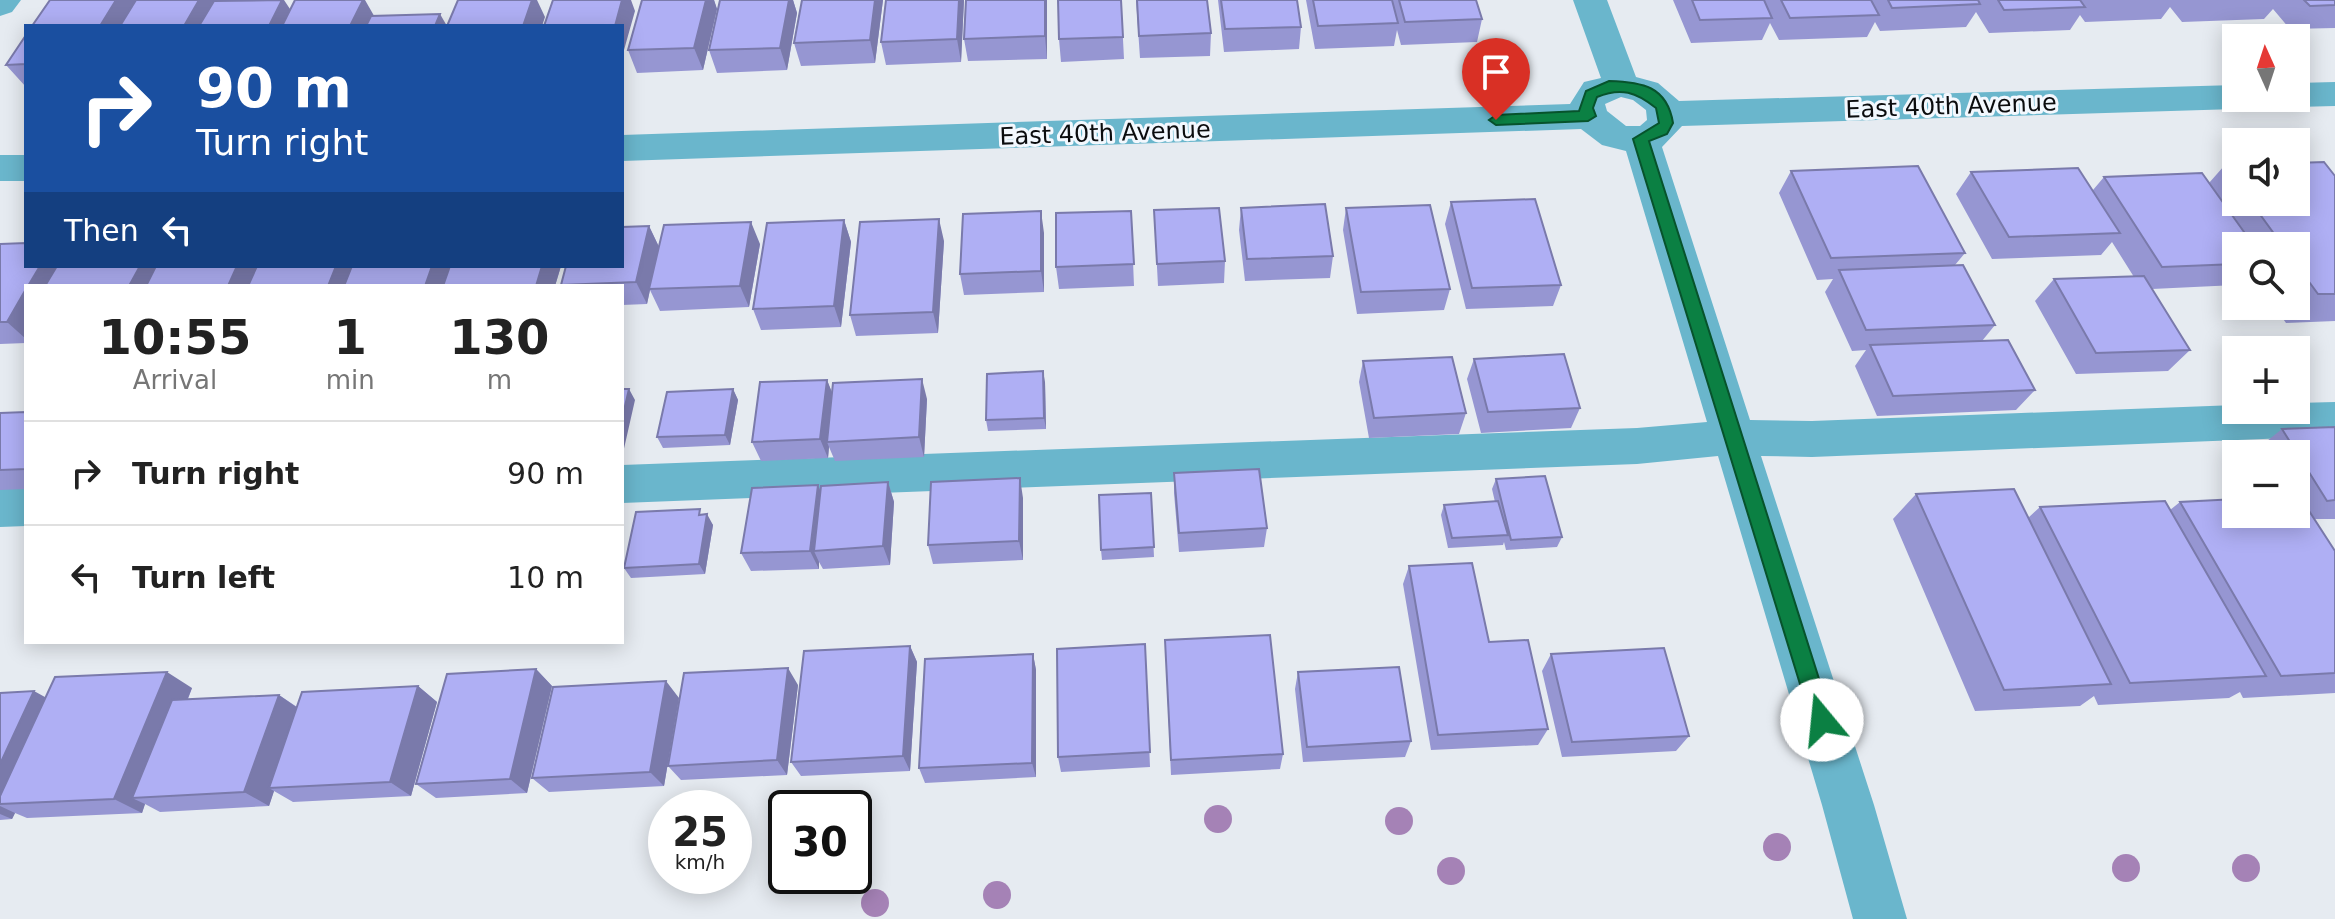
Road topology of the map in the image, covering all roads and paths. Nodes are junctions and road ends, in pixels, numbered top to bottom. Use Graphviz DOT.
graph roads {
  1 [pos="4,0"];
  2 [pos="1590,0"];
  3 [pos="0,5"];
  4 [pos="1621,85"];
  5 [pos="2335,94"];
  6 [pos="2310,95"];
  7 [pos="2222,98"];
  8 [pos="1588,116"];
  9 [pos="1653,126"];
  10 [pos="624,148"];
  11 [pos="0,168"];
  12 [pos="24,168"];
  13 [pos="2335,419"];
  14 [pos="1734,437"];
  15 [pos="624,484"];
  16 [pos="24,507"];
  17 [pos="0,508"];
  18 [pos="1880,919"];
  1 -- 3 [label="street"];
  2 -- 4 [label="street"];
  4 -- 8 [label="street"];
  4 -- 9 [label="street"];
  5 -- 6 [label="street"];
  7 -- 9 [label="street, East 40th Avenue"];
  8 -- 9 [label="street, East 40th Avenue"];
  8 -- 10 [label="street, East 40th Avenue"];
  9 -- 14 [label="street"];
  11 -- 12 [label="street"];
  13 -- 14 [label="street"];
  14 -- 15 [label="street"];
  14 -- 18 [label="street"];
  16 -- 17 [label="street"];
}
